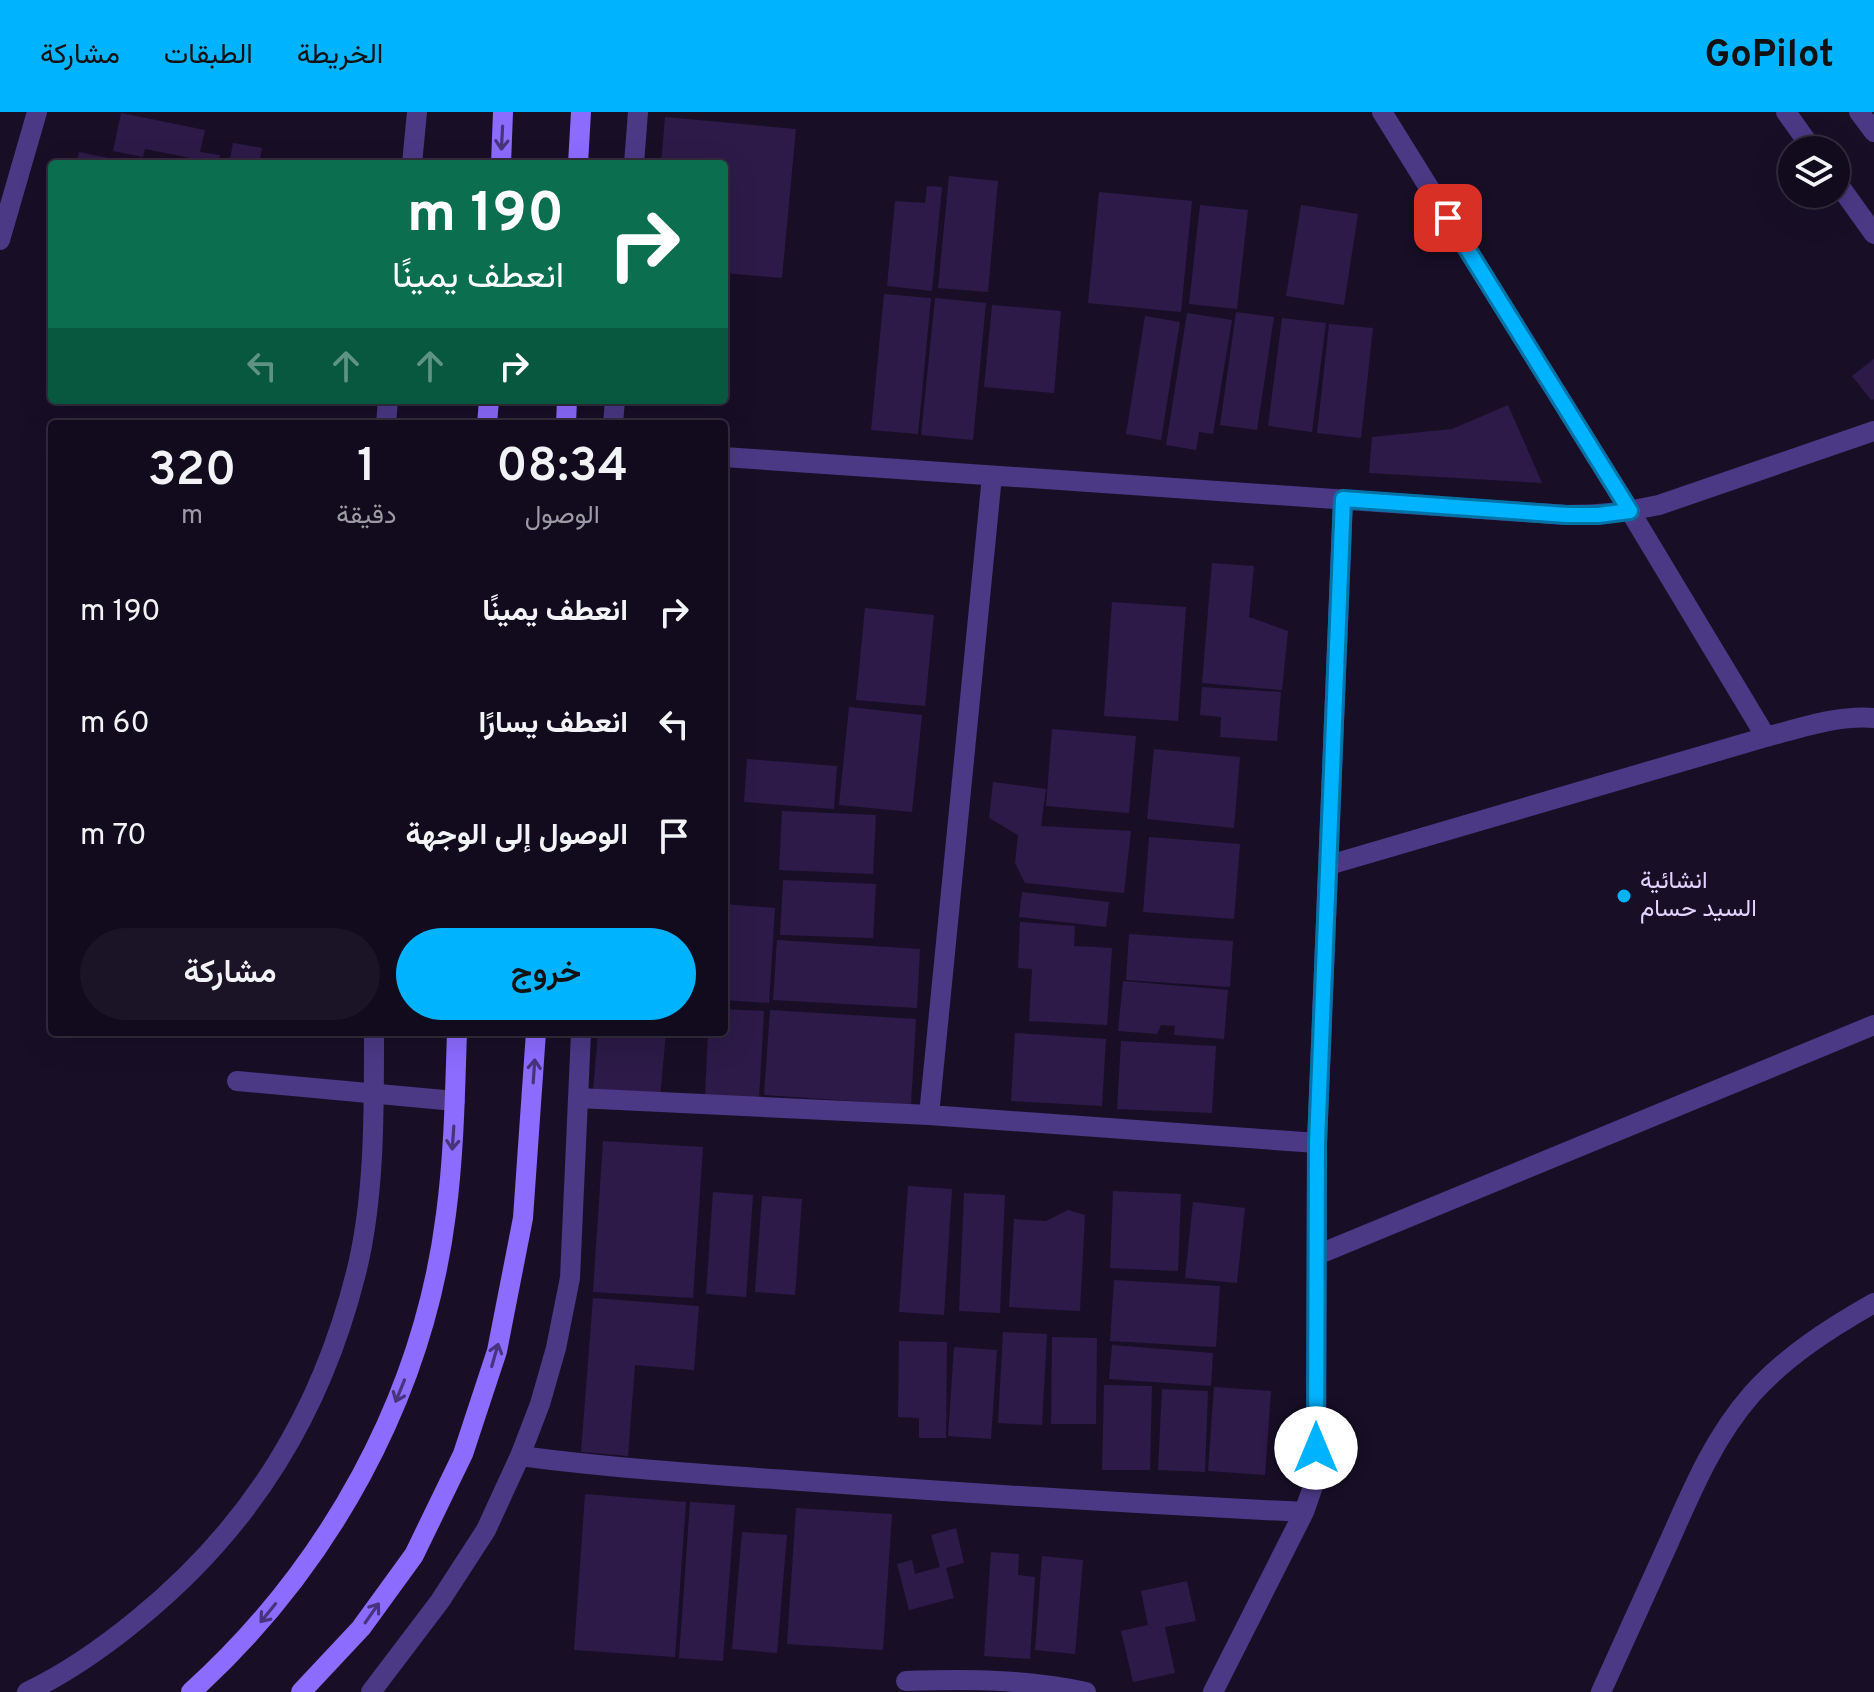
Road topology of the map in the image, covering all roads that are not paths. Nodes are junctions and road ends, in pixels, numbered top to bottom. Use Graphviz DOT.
graph roads {
  1 [pos="37,112"];
  2 [pos="417,112"];
  3 [pos="503,112"];
  4 [pos="581,112"];
  5 [pos="638,112"];
  6 [pos="1382,112"];
  7 [pos="1786,112"];
  8 [pos="1859,112"];
  9 [pos="1874,132"];
  10 [pos="1803,136"];
  11 [pos="412,160"];
  12 [pos="501,160"];
  13 [pos="578,160"];
  14 [pos="634,160"];
  15 [pos="1850,201"];
  16 [pos="1874,234"];
  17 [pos="0,240"];
  18 [pos="1874,431"];
  19 [pos="728,457"];
  20 [pos="992,476"];
  21 [pos="1343,499"];
  22 [pos="1630,511"];
  23 [pos="1874,718"];
  24 [pos="1766,737"];
  25 [pos="1329,865"];
  26 [pos="1874,1025"];
  27 [pos="374,1036"];
  28 [pos="457,1036"];
  29 [pos="536,1036"];
  30 [pos="581,1036"];
  31 [pos="237,1081"];
  32 [pos="374,1094"];
  33 [pos="578,1098"];
  34 [pos="455,1101"];
  35 [pos="929,1115"];
  36 [pos="1317,1143"];
  37 [pos="1317,1255"];
  38 [pos="1874,1303"];
  39 [pos="520,1456"];
  40 [pos="1304,1512"];
  41 [pos="906,1681"];
  42 [pos="27,1692"];
  43 [pos="191,1692"];
  44 [pos="301,1692"];
  45 [pos="371,1692"];
  46 [pos="1086,1692"];
  47 [pos="1213,1692"];
  48 [pos="1601,1692"];
  1 -- 17 [label="street"];
  2 -- 11 [label="street"];
  3 -- 12 [label="main road, one-way"];
  4 -- 13 [label="main road"];
  5 -- 14 [label="street"];
  6 -- 22 [label="street"];
  7 -- 10 [label="street"];
  8 -- 9 [label="street"];
  15 -- 16 [label="street"];
  18 -- 22 [label="street"];
  19 -- 20 [label="street"];
  20 -- 21 [label="street"];
  20 -- 35 [label="street"];
  21 -- 22 [label="street"];
  21 -- 25 [label="street"];
  22 -- 24 [label="street"];
  23 -- 24 [label="street"];
  24 -- 25 [label="street"];
  25 -- 36 [label="street"];
  26 -- 37 [label="street"];
  27 -- 32 [label="street"];
  28 -- 34 [label="main road"];
  44 -- 29 [label="main road, one-way"];
  30 -- 33 [label="street"];
  31 -- 32 [label="street"];
  32 -- 34 [label="street"];
  32 -- 42 [label="street"];
  33 -- 35 [label="street"];
  33 -- 39 [label="street"];
  34 -- 43 [label="main road, one-way"];
  35 -- 36 [label="street"];
  36 -- 37 [label="street"];
  37 -- 40 [label="street"];
  38 -- 48 [label="street"];
  39 -- 40 [label="street"];
  39 -- 45 [label="street"];
  40 -- 47 [label="street"];
  41 -- 46 [label="street"];
}
